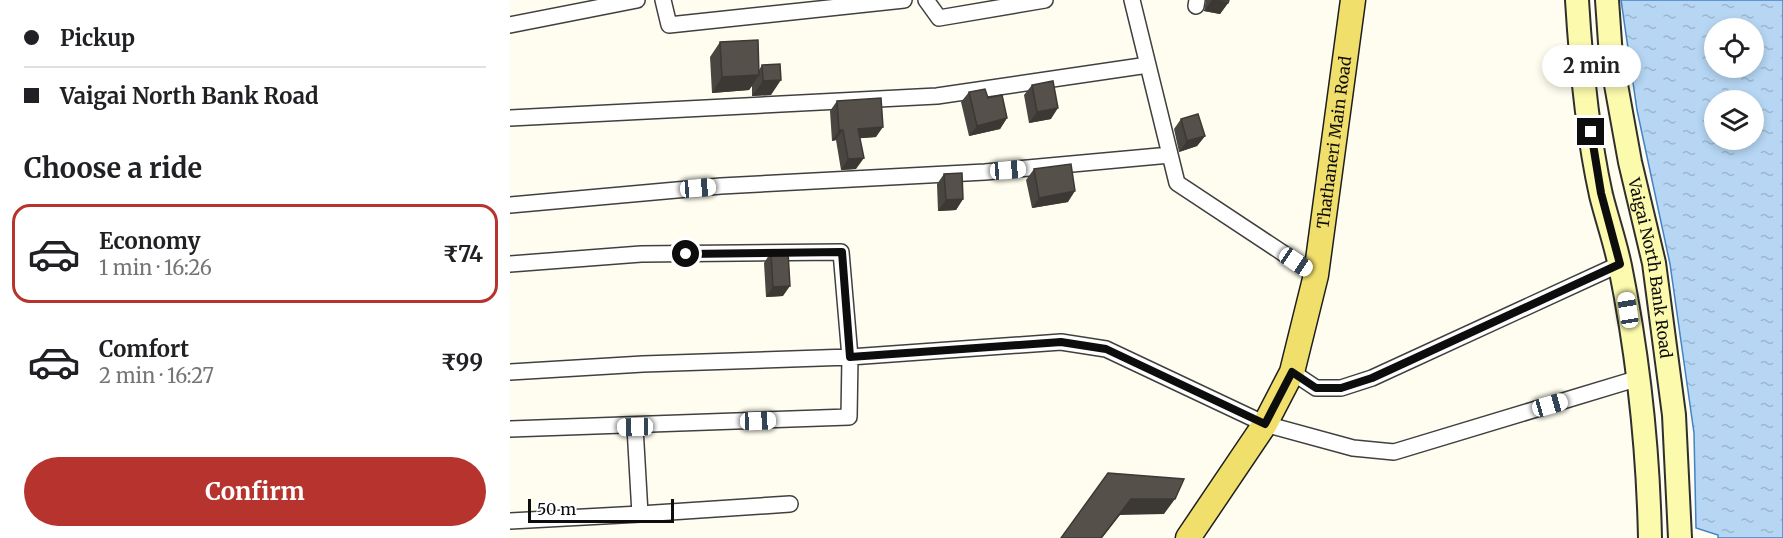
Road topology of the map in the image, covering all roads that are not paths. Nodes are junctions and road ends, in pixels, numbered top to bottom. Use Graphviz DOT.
graph roads {
  1 [pos="637,0"];
  2 [pos="663,0"];
  3 [pos="904,0"];
  4 [pos="926,0"];
  5 [pos="1045,0"];
  6 [pos="1132,0"];
  7 [pos="1353,0"];
  8 [pos="1577,0"];
  9 [pos="1606,0"];
  10 [pos="510,25"];
  11 [pos="1148,65"];
  12 [pos="510,118"];
  13 [pos="1170,155"];
  14 [pos="510,205"];
  15 [pos="510,264"];
  16 [pos="1620,264"];
  17 [pos="1316,275"];
  18 [pos="850,357"];
  19 [pos="510,372"];
  20 [pos="1292,372"];
  21 [pos="1639,378"];
  22 [pos="1265,424"];
  23 [pos="635,427"];
  24 [pos="510,429"];
  25 [pos="790,504"];
  26 [pos="640,514"];
  27 [pos="510,521"];
  28 [pos="1195,536"];
  29 [pos="1650,538"];
  30 [pos="1680,538"];
  1 -- 10 [label="street"];
  2 -- 3 [label="street"];
  4 -- 5 [label="street"];
  6 -- 11 [label="street"];
  7 -- 17 [label="main road, Thathaneri Main Road"];
  8 -- 16 [label="main road, Vaigai North Bank Road"];
  9 -- 30 [label="main road, Vaigai North Bank Road"];
  11 -- 12 [label="street"];
  11 -- 13 [label="street"];
  13 -- 14 [label="street"];
  13 -- 17 [label="street"];
  15 -- 18 [label="street"];
  16 -- 20 [label="street"];
  16 -- 21 [label="main road, Vaigai North Bank Road"];
  17 -- 20 [label="main road, Thathaneri Main Road"];
  18 -- 19 [label="street"];
  18 -- 22 [label="street"];
  18 -- 23 [label="street"];
  20 -- 22 [label="main road, Thathaneri Main Road"];
  21 -- 22 [label="street"];
  21 -- 29 [label="main road, Vaigai North Bank Road"];
  22 -- 28 [label="main road, Thathaneri Main Road"];
  23 -- 24 [label="street"];
  23 -- 26 [label="street"];
  25 -- 26 [label="street"];
  26 -- 27 [label="street"];
}
